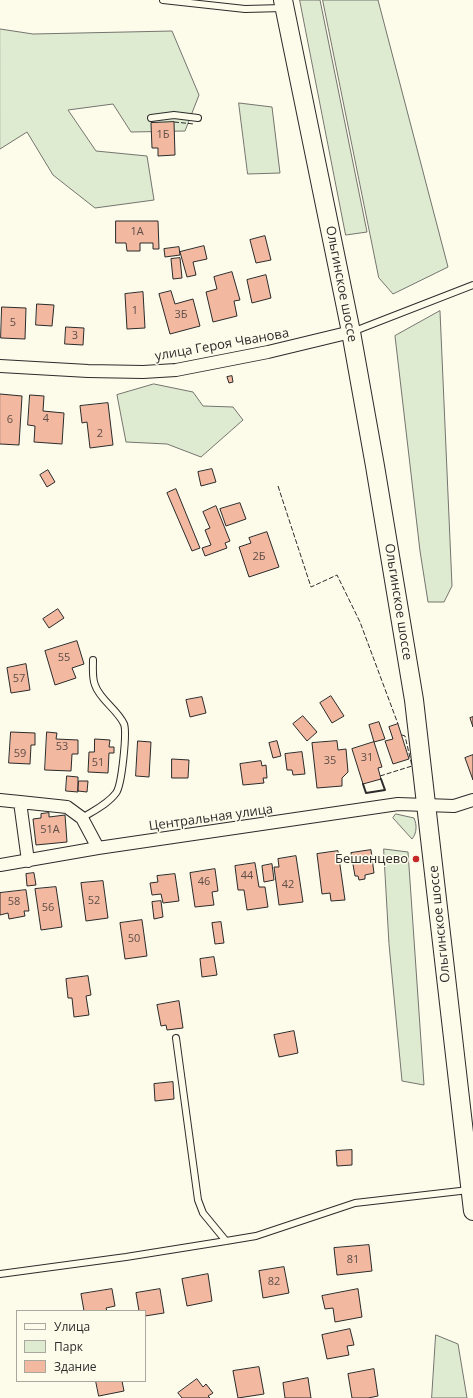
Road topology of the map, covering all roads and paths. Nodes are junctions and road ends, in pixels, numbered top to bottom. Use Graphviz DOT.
graph roads {
  1 [pos="163,0"];
  2 [pos="284,4"];
  3 [pos="151,118"];
  4 [pos="198,118"];
  5 [pos="473,285"];
  6 [pos="351,332"];
  7 [pos="0,366"];
  8 [pos="93,660"];
  9 [pos="0,800"];
  10 [pos="473,800"];
  11 [pos="20,802"];
  12 [pos="427,805"];
  13 [pos="82,818"];
  14 [pos="98,848"];
  15 [pos="28,860"];
  16 [pos="0,865"];
  17 [pos="176,1038"];
  18 [pos="470,1190"];
  19 [pos="473,1211"];
  20 [pos="226,1242"];
  21 [pos="0,1274"];
  1 -- 2 [label="lane"];
  2 -- 6 [label="main road, Ольгинское шоссе"];
  3 -- 4 [label="lane"];
  5 -- 6 [label="lane"];
  6 -- 7 [label="street, улица Героя Чванова"];
  6 -- 12 [label="main road, Ольгинское шоссе"];
  8 -- 13 [label="lane"];
  9 -- 11 [label="street"];
  10 -- 12 [label="street"];
  11 -- 13 [label="street"];
  11 -- 15 [label="street"];
  12 -- 14 [label="street, Центральная улица"];
  12 -- 18 [label="main road, Ольгинское шоссе"];
  13 -- 14 [label="street"];
  14 -- 15 [label="street, Центральная улица"];
  15 -- 16 [label="street, Центральная улица"];
  17 -- 20 [label="lane"];
  18 -- 19 [label="main road, Ольгинское шоссе"];
  18 -- 20 [label="lane"];
  20 -- 21 [label="lane"];
}
